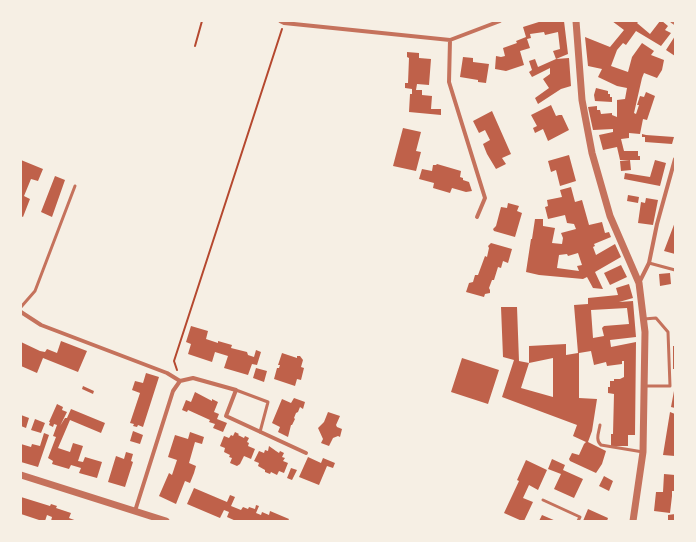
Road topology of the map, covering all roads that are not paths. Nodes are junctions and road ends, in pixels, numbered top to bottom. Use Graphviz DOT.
graph roads {
  1 [pos="500,21"];
  2 [pos="576,21"];
  3 [pos="672,21"];
  4 [pos="282,22"];
  5 [pos="675,23"];
  6 [pos="450,40"];
  7 [pos="675,159"];
  8 [pos="75,186"];
  9 [pos="476,217"];
  10 [pos="650,263"];
  11 [pos="675,270"];
  12 [pos="639,283"];
  13 [pos="21,307"];
  14 [pos="21,312"];
  15 [pos="644,319"];
  16 [pos="180,380"];
  17 [pos="644,386"];
  18 [pos="236,390"];
  19 [pos="600,425"];
  20 [pos="260,432"];
  21 [pos="643,452"];
  22 [pos="306,453"];
  23 [pos="21,475"];
  24 [pos="543,500"];
  25 [pos="135,511"];
  26 [pos="166,521"];
  27 [pos="578,521"];
  28 [pos="634,521"];
  1 -- 6 [label="street"];
  2 -- 12 [label="street"];
  3 -- 5 [label="street"];
  4 -- 6 [label="street"];
  6 -- 9 [label="street"];
  7 -- 10 [label="street"];
  8 -- 13 [label="lane"];
  10 -- 11 [label="lane"];
  10 -- 12 [label="street"];
  12 -- 15 [label="street"];
  14 -- 16 [label="street"];
  15 -- 17 [label="street"];
  15 -- 17 [label="lane"];
  16 -- 18 [label="street"];
  16 -- 25 [label="street"];
  17 -- 21 [label="street"];
  18 -- 20 [label="lane"];
  18 -- 20 [label="street"];
  19 -- 21 [label="lane"];
  20 -- 22 [label="street"];
  21 -- 28 [label="street"];
  23 -- 25 [label="street"];
  24 -- 27 [label="lane"];
  25 -- 26 [label="street"];
}
